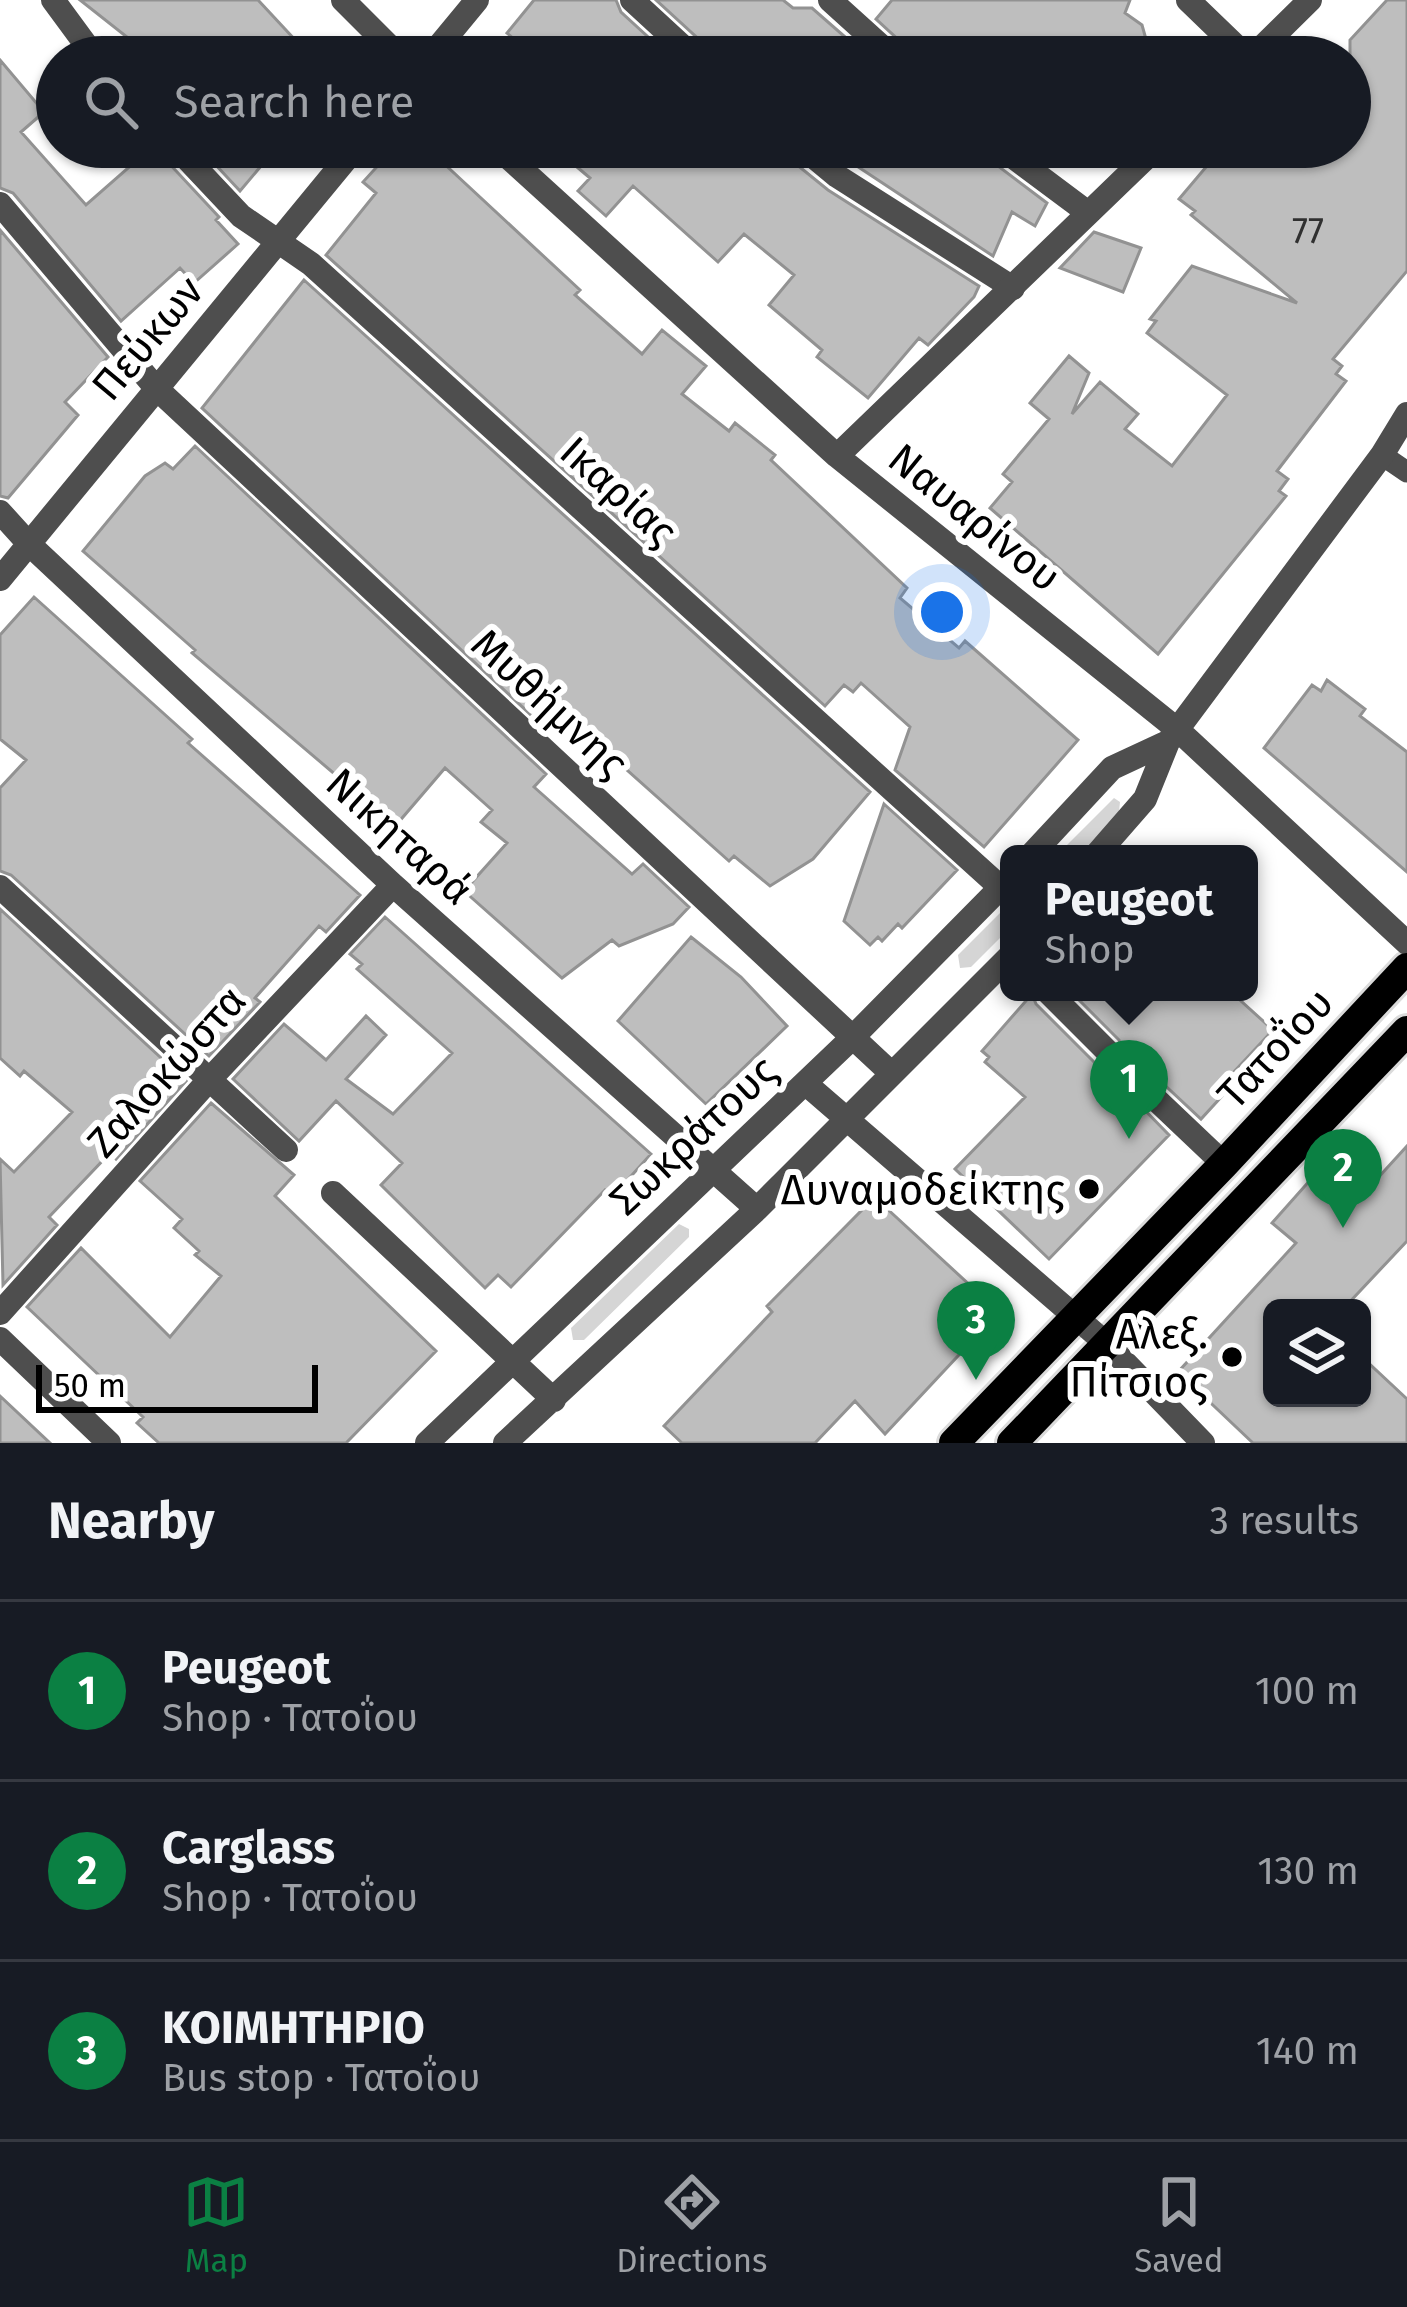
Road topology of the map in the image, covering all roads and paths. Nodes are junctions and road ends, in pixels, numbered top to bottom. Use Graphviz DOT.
graph roads {
  1 [pos="53,0"];
  2 [pos="343,0"];
  3 [pos="477,0"];
  4 [pos="632,0"];
  5 [pos="830,0"];
  6 [pos="1188,0"];
  7 [pos="1310,0"];
  8 [pos="80,36"];
  9 [pos="379,36"];
  10 [pos="447,36"];
  11 [pos="671,36"];
  12 [pos="870,36"];
  13 [pos="1227,36"];
  14 [pos="1272,36"];
  15 [pos="196,168"];
  16 [pos="339,168"];
  17 [pos="520,168"];
  18 [pos="827,168"];
  19 [pos="1028,168"];
  20 [pos="1134,168"];
  21 [pos="0,204"];
  22 [pos="1087,212"];
  23 [pos="280,240"];
  24 [pos="1013,288"];
  25 [pos="156,388"];
  26 [pos="1407,414"];
  27 [pos="1382,454"];
  28 [pos="837,456"];
  29 [pos="1407,472"];
  30 [pos="0,512"];
  31 [pos="29,544"];
  32 [pos="0,579"];
  33 [pos="1173,736"];
  34 [pos="1040,845"];
  35 [pos="1105,845"];
  36 [pos="1000,882"];
  37 [pos="393,885"];
  38 [pos="0,887"];
  39 [pos="1000,893"];
  40 [pos="1407,944"];
  41 [pos="1000,966"];
  42 [pos="1407,968"];
  43 [pos="1057,1001"];
  44 [pos="1407,1031"];
  45 [pos="851,1039"];
  46 [pos="1107,1051"];
  47 [pos="892,1073"];
  48 [pos="209,1079"];
  49 [pos="805,1083"];
  50 [pos="1146,1090"];
  51 [pos="844,1120"];
  52 [pos="286,1150"];
  53 [pos="1224,1164"];
  54 [pos="713,1168"];
  55 [pos="333,1193"];
  56 [pos="757,1209"];
  57 [pos="0,1313"];
  58 [pos="1077,1317"];
  59 [pos="0,1339"];
  60 [pos="1108,1345"];
  61 [pos="513,1361"];
  62 [pos="554,1400"];
  63 [pos="109,1443"];
  64 [pos="427,1443"];
  65 [pos="505,1443"];
  66 [pos="954,1443"];
  67 [pos="1012,1443"];
  68 [pos="1203,1443"];
  1 -- 8 [label="street"];
  2 -- 9 [label="street"];
  3 -- 10 [label="street"];
  4 -- 11 [label="street"];
  5 -- 12 [label="street"];
  6 -- 13 [label="street"];
  7 -- 14 [label="street"];
  15 -- 23 [label="street, Ικαρίας"];
  16 -- 23 [label="street, Πεύκων"];
  17 -- 28 [label="street, Ναυαρίνου"];
  18 -- 24 [label="street"];
  19 -- 22 [label="street"];
  20 -- 22 [label="street"];
  21 -- 25 [label="street, Μυθήμνης"];
  22 -- 24 [label="street"];
  23 -- 25 [label="street, Πεύκων"];
  23 -- 36 [label="street, Ικαρίας"];
  24 -- 28 [label="street"];
  25 -- 31 [label="street, Πεύκων"];
  25 -- 45 [label="street, Μυθήμνης"];
  26 -- 27 [label="street"];
  27 -- 29 [label="lane"];
  27 -- 33 [label="street"];
  28 -- 33 [label="street, Ναυαρίνου"];
  30 -- 31 [label="street, Νικηταρά"];
  31 -- 32 [label="street, Πεύκων"];
  31 -- 37 [label="street, Νικηταρά"];
  33 -- 34 [label="street"];
  33 -- 35 [label="street"];
  33 -- 40 [label="street, Ναυαρίνου"];
  37 -- 48 [label="street, Ζαλοκώστα"];
  37 -- 54 [label="street, Νικηταρά"];
  38 -- 48 [label="street"];
  39 -- 45 [label="street, Σωκράτους"];
  41 -- 47 [label="street"];
  42 -- 53 [label="main road, Τατοΐου"];
  43 -- 46 [label="street"];
  44 -- 60 [label="main road, Τατοΐου"];
  45 -- 47 [label="street, Μυθήμνης"];
  45 -- 49 [label="street, Σωκράτους"];
  47 -- 51 [label="street"];
  48 -- 52 [label="street"];
  48 -- 57 [label="street, Ζαλοκώστα"];
  49 -- 51 [label="street"];
  49 -- 54 [label="street, Σωκράτους"];
  50 -- 53 [label="street"];
  51 -- 56 [label="street"];
  51 -- 58 [label="street"];
  53 -- 58 [label="main road, Τατοΐου"];
  54 -- 56 [label="street, Νικηταρά"];
  54 -- 61 [label="street, Σωκράτους"];
  55 -- 61 [label="street"];
  56 -- 62 [label="street"];
  58 -- 60 [label="street"];
  58 -- 66 [label="main road, Τατοΐου"];
  59 -- 63 [label="street"];
  60 -- 67 [label="main road, Τατοΐου"];
  60 -- 68 [label="street"];
  61 -- 62 [label="street"];
  61 -- 64 [label="street, Σωκράτους"];
  62 -- 65 [label="street"];
}
